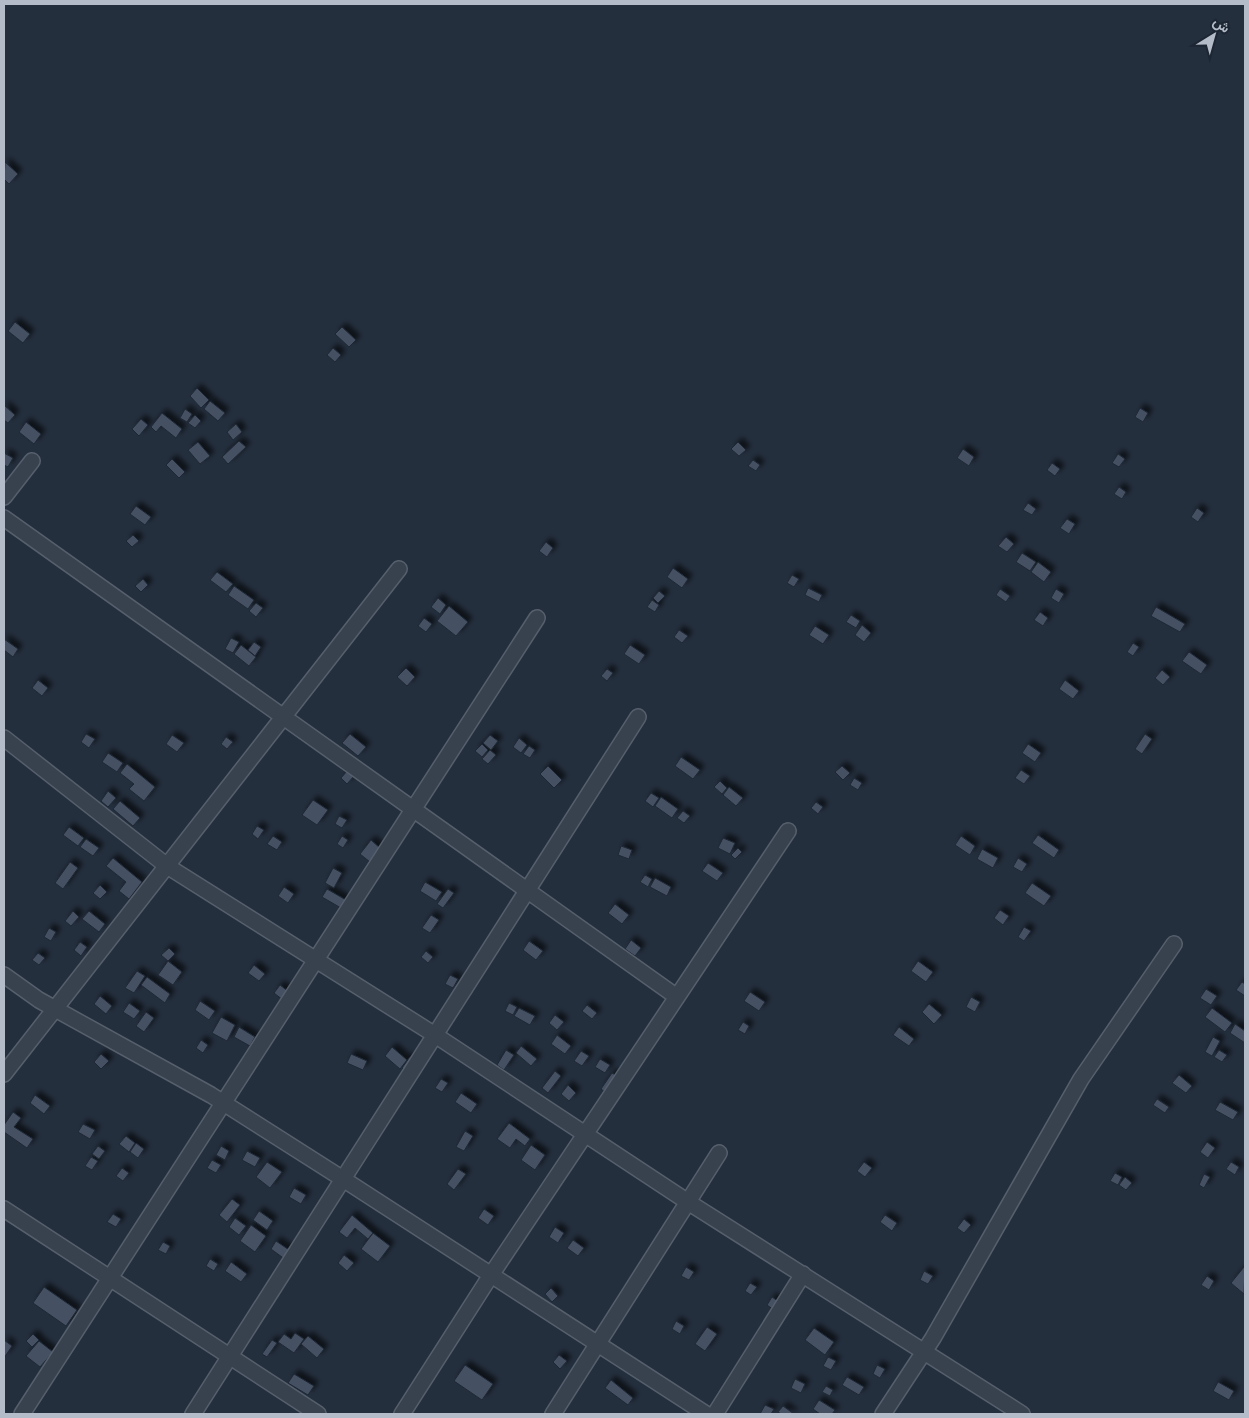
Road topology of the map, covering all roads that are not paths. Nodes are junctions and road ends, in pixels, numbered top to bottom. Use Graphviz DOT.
graph roads {
  1 [pos="32,461"];
  2 [pos="4,497"];
  3 [pos="4,518"];
  4 [pos="399,569"];
  5 [pos="536,618"];
  6 [pos="283,717"];
  7 [pos="638,717"];
  8 [pos="4,738"];
  9 [pos="413,809"];
  10 [pos="788,831"];
  11 [pos="167,866"];
  12 [pos="527,891"];
  13 [pos="1174,944"];
  14 [pos="316,960"];
  15 [pos="4,975"];
  16 [pos="677,997"];
  17 [pos="55,1009"];
  18 [pos="436,1035"];
  19 [pos="4,1074"];
  20 [pos="223,1102"];
  21 [pos="585,1134"];
  22 [pos="718,1153"];
  23 [pos="343,1179"];
  24 [pos="688,1202"];
  25 [pos="4,1209"];
  26 [pos="803,1274"];
  27 [pos="491,1275"];
  28 [pos="110,1278"];
  29 [pos="597,1344"];
  30 [pos="924,1351"];
  31 [pos="230,1357"];
  32 [pos="22,1414"];
  33 [pos="193,1414"];
  34 [pos="318,1414"];
  35 [pos="402,1414"];
  36 [pos="553,1414"];
  37 [pos="706,1414"];
  38 [pos="715,1414"];
  39 [pos="883,1414"];
  40 [pos="1022,1414"];
  1 -- 2 [label="street"];
  3 -- 6 [label="street"];
  4 -- 6 [label="street"];
  5 -- 9 [label="street"];
  6 -- 9 [label="street"];
  6 -- 11 [label="street"];
  7 -- 12 [label="street"];
  8 -- 11 [label="street"];
  9 -- 12 [label="street"];
  9 -- 14 [label="street"];
  10 -- 16 [label="street"];
  11 -- 14 [label="street"];
  11 -- 17 [label="street"];
  12 -- 16 [label="street"];
  12 -- 18 [label="street"];
  13 -- 30 [label="street"];
  14 -- 18 [label="street"];
  14 -- 20 [label="street"];
  15 -- 17 [label="street"];
  16 -- 21 [label="street"];
  17 -- 19 [label="street"];
  17 -- 20 [label="street"];
  18 -- 21 [label="street"];
  18 -- 23 [label="street"];
  20 -- 23 [label="street"];
  20 -- 28 [label="street"];
  21 -- 24 [label="street"];
  21 -- 27 [label="street"];
  22 -- 24 [label="street"];
  23 -- 27 [label="street"];
  23 -- 31 [label="street"];
  24 -- 26 [label="street"];
  24 -- 29 [label="street"];
  25 -- 28 [label="street"];
  26 -- 30 [label="street"];
  26 -- 38 [label="street"];
  27 -- 29 [label="street"];
  27 -- 35 [label="street"];
  28 -- 31 [label="street"];
  28 -- 32 [label="street"];
  29 -- 36 [label="street"];
  29 -- 37 [label="street"];
  30 -- 39 [label="street"];
  30 -- 40 [label="street"];
  31 -- 33 [label="street"];
  31 -- 34 [label="street"];
}
